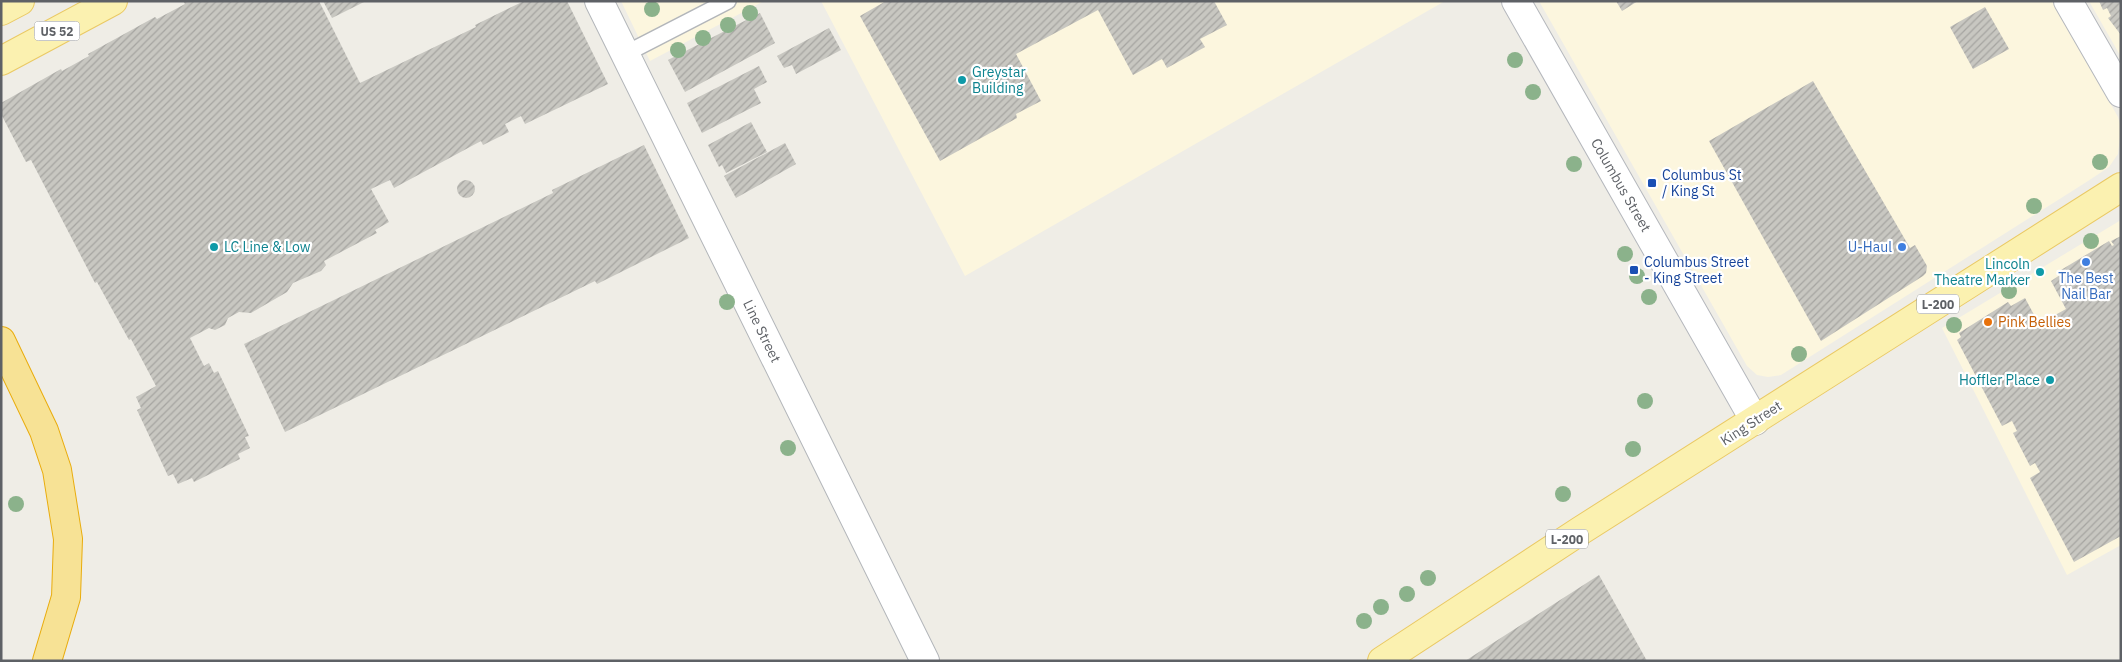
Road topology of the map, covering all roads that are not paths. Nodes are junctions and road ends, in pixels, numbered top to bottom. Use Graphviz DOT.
graph roads {
  1 [pos="20,1"];
  2 [pos="113,1"];
  3 [pos="599,1"];
  4 [pos="728,1"];
  5 [pos="1516,1"];
  6 [pos="2068,1"];
  7 [pos="1,12"];
  8 [pos="625,54"];
  9 [pos="1,61"];
  10 [pos="2121,93"];
  11 [pos="2121,187"];
  12 [pos="1,341"];
  13 [pos="1754,421"];
  14 [pos="47,661"];
  15 [pos="925,661"];
  16 [pos="1382,661"];
  1 -- 7 [label="main road"];
  2 -- 9 [label="main road, US 52"];
  3 -- 8 [label="street, Line Street"];
  4 -- 8 [label="lane"];
  5 -- 13 [label="street, Columbus Street"];
  6 -- 10 [label="street"];
  8 -- 15 [label="street, Line Street"];
  11 -- 13 [label="main road, King Street / L-200"];
  12 -- 14 [label="highway"];
  13 -- 16 [label="main road, King Street / L-200"];
}
